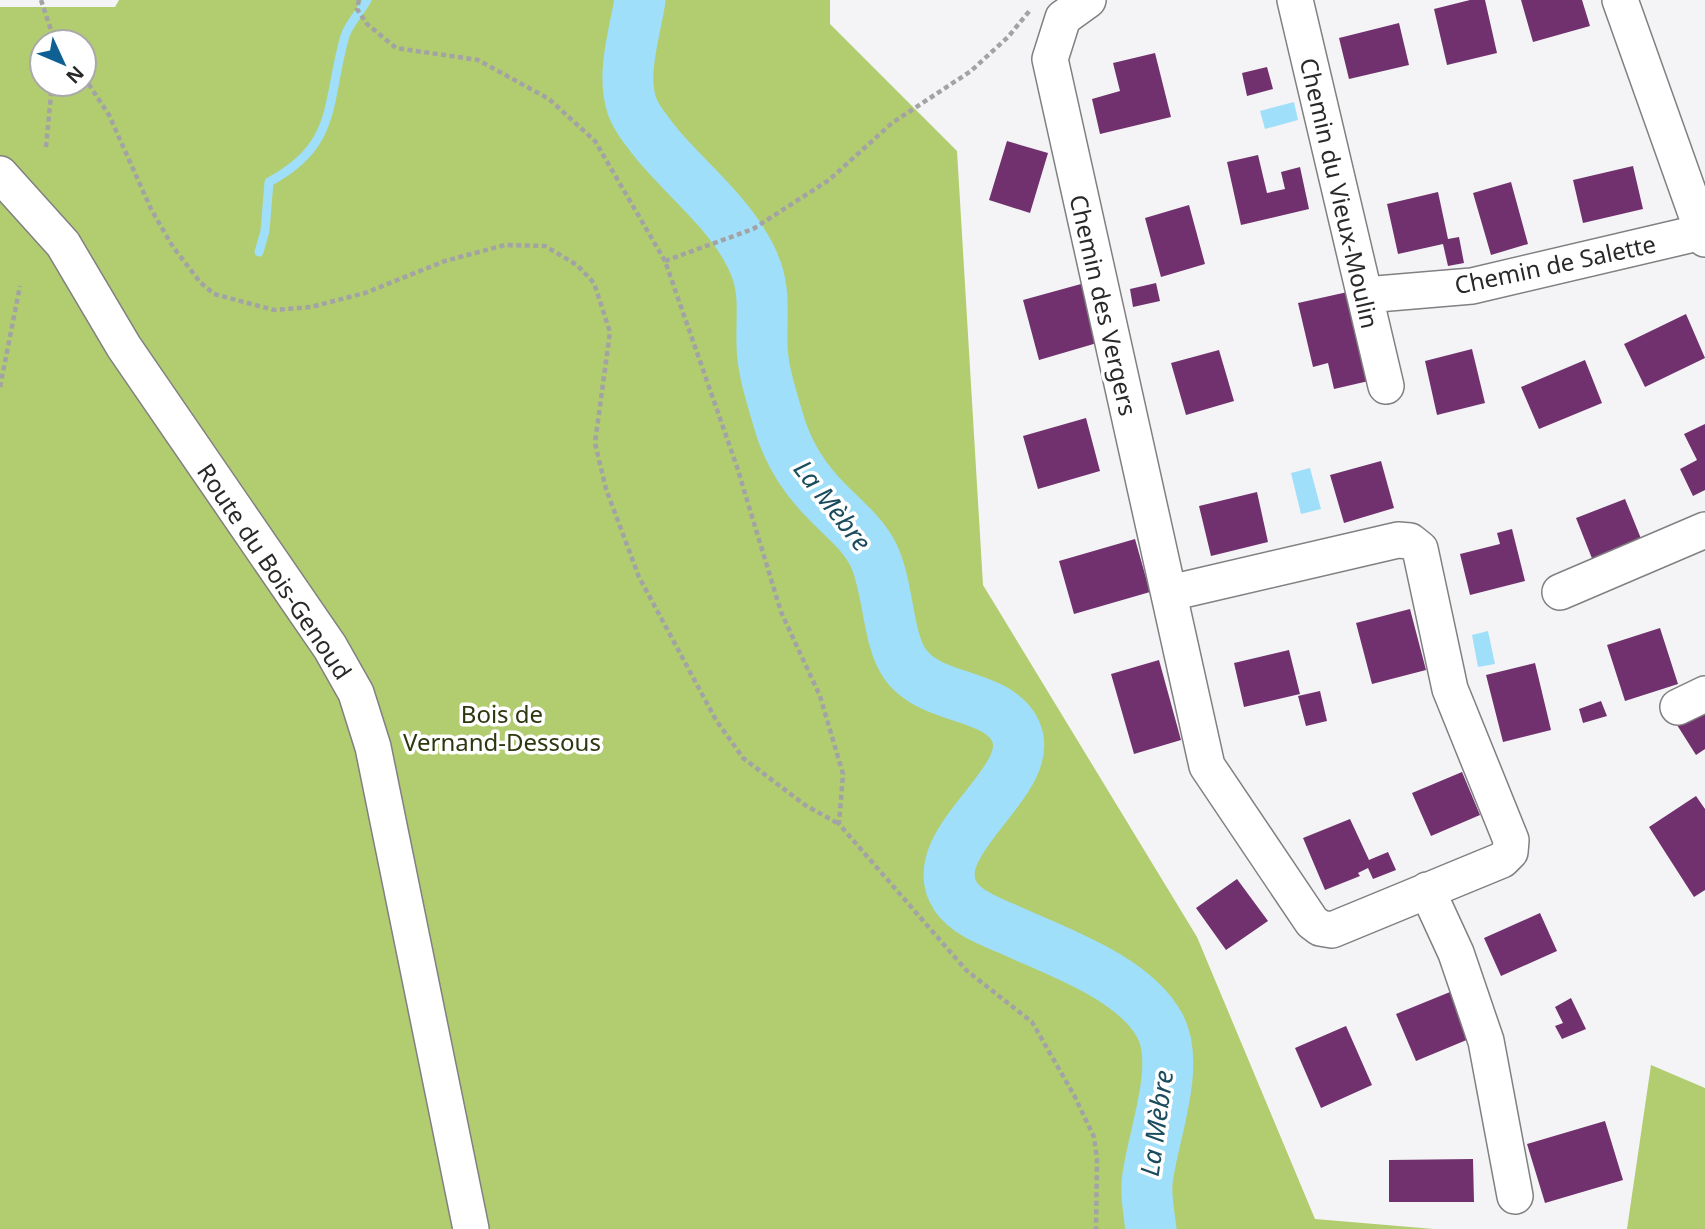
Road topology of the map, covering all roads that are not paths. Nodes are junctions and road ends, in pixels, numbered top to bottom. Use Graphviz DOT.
graph roads {
  1 [pos="1295,0"];
  2 [pos="1620,0"];
  3 [pos="1063,6"];
  4 [pos="0,174"];
  5 [pos="1704,236"];
  6 [pos="1365,295"];
  7 [pos="1385,386"];
  8 [pos="1705,530"];
  9 [pos="1560,592"];
  10 [pos="1170,593"];
  11 [pos="1427,890"];
  12 [pos="1516,1196"];
  13 [pos="471,1229"];
  1 -- 6 [label="street, Chemin du Vieux-Moulin"];
  2 -- 5 [label="street, Chemin de Salette"];
  3 -- 10 [label="street, Chemin des Vergers"];
  4 -- 13 [label="street, Route du Bois-Genoud"];
  5 -- 6 [label="street, Chemin de Salette"];
  6 -- 7 [label="street, Chemin du Vieux-Moulin"];
  8 -- 9 [label="street"];
  10 -- 11 [label="street, Chemin des Vergers"];
  10 -- 11 [label="street, Chemin des Vergers"];
  11 -- 12 [label="street"];
}
